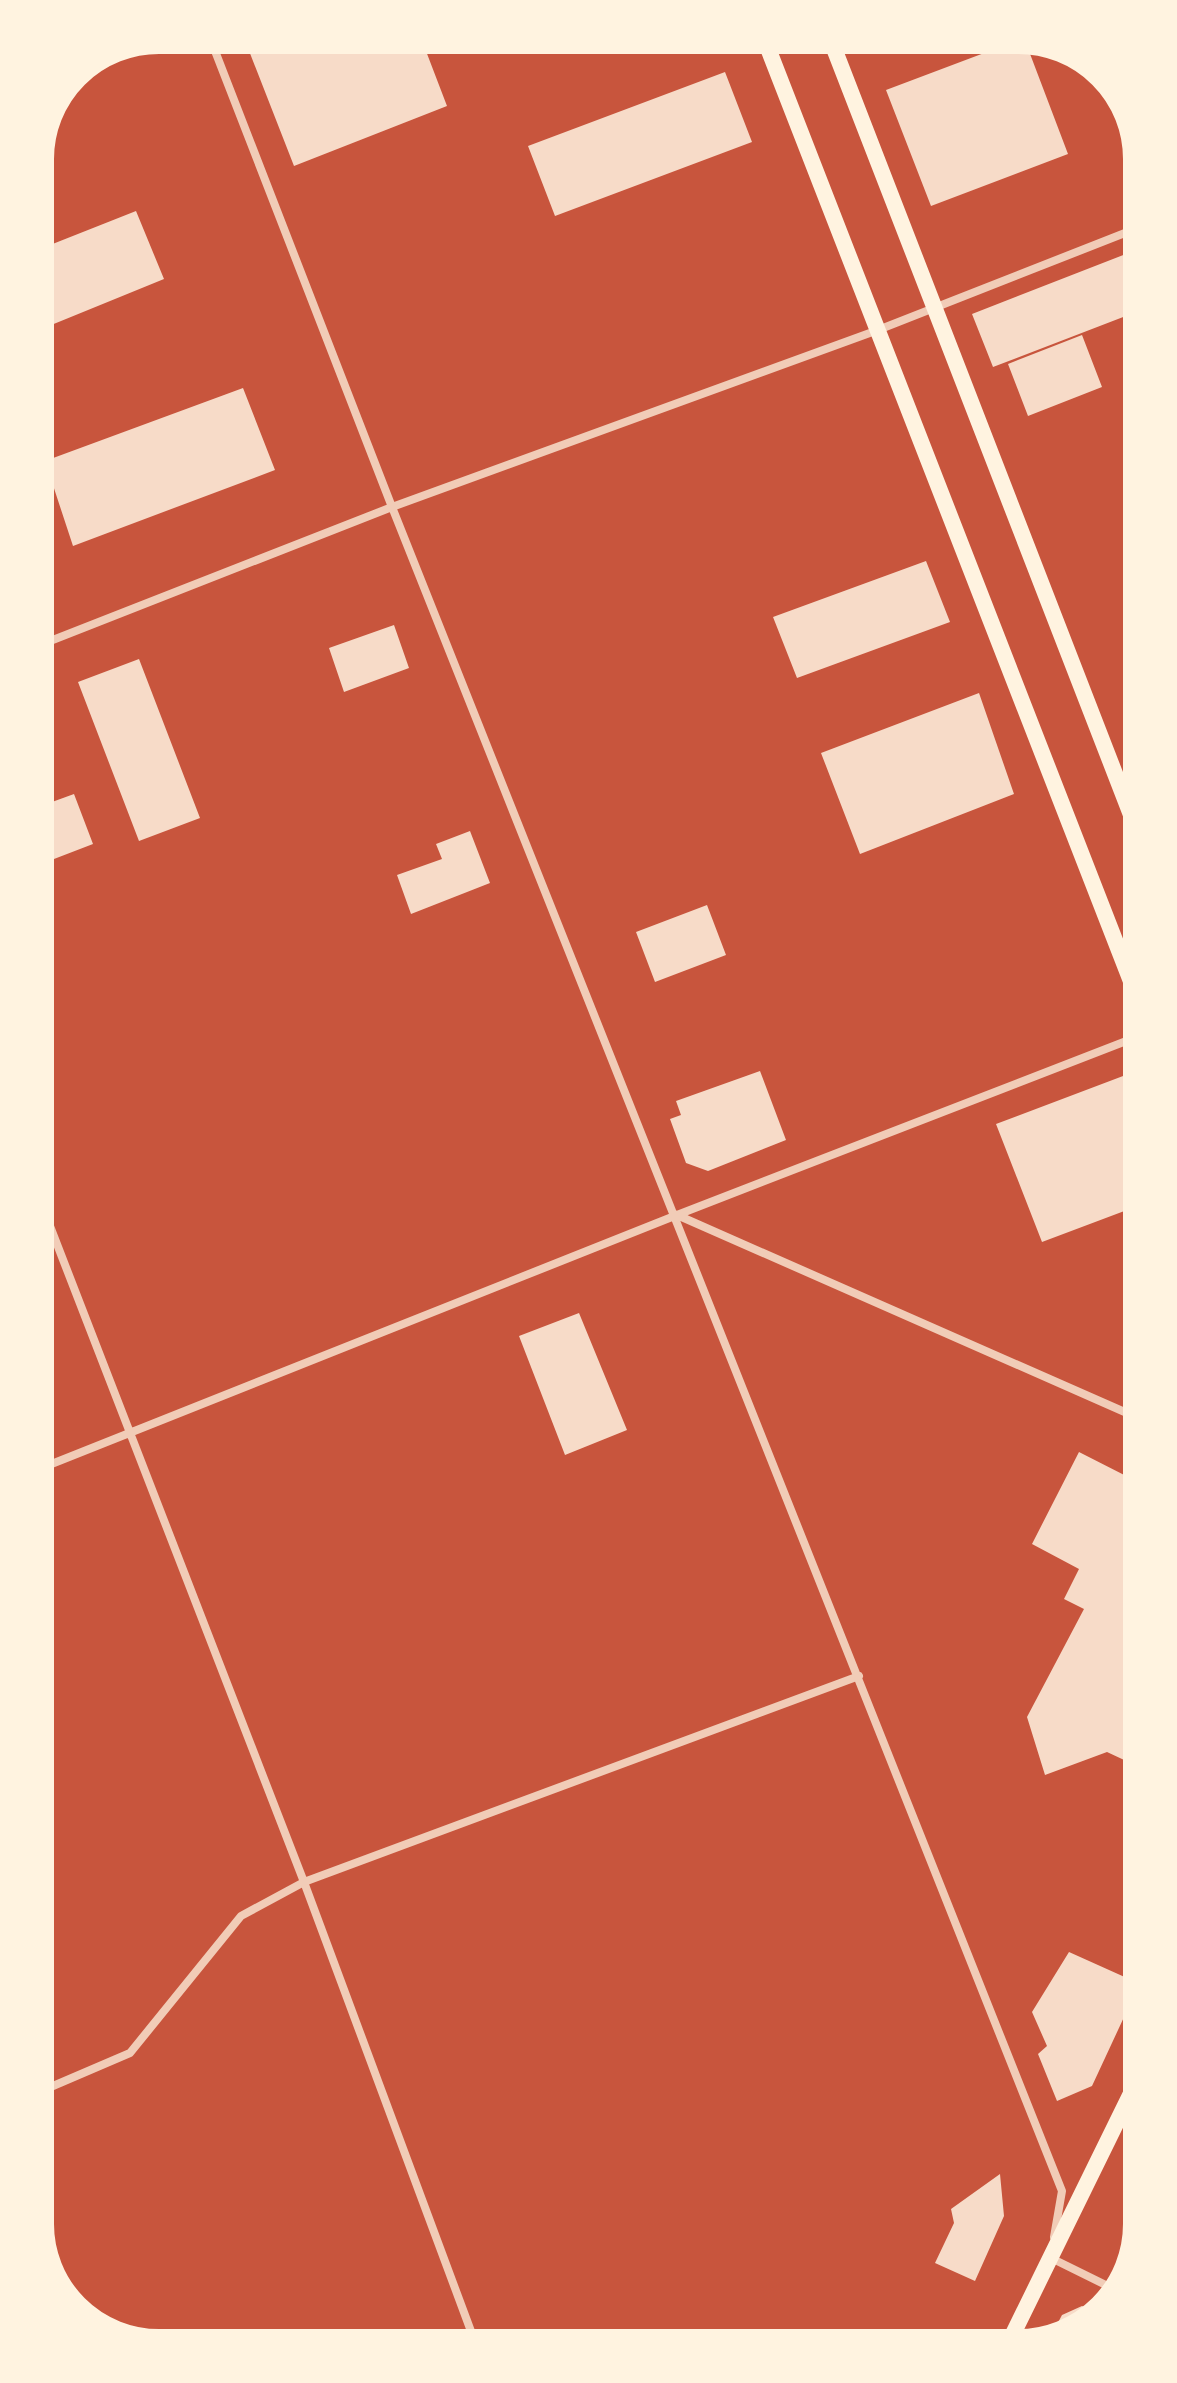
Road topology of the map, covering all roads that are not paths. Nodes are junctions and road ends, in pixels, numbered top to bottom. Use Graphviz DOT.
graph roads {
  1 [pos="215,52"];
  2 [pos="769,52"];
  3 [pos="835,52"];
  4 [pos="1125,233"];
  5 [pos="935,309"];
  6 [pos="878,330"];
  7 [pos="392,507"];
  8 [pos="52,640"];
  9 [pos="1125,799"];
  10 [pos="1125,966"];
  11 [pos="1125,1041"];
  12 [pos="677,1215"];
  13 [pos="52,1231"];
  14 [pos="1125,1412"];
  15 [pos="130,1434"];
  16 [pos="52,1464"];
  17 [pos="859,1676"];
  18 [pos="304,1882"];
  19 [pos="52,2086"];
  20 [pos="1125,2105"];
  21 [pos="1050,2258"];
  22 [pos="1106,2285"];
  23 [pos="471,2331"];
  24 [pos="1014,2331"];
  1 -- 7 [label="street"];
  2 -- 6 [label="main road"];
  3 -- 5 [label="main road"];
  4 -- 5 [label="street"];
  5 -- 6 [label="street"];
  5 -- 9 [label="main road"];
  6 -- 7 [label="street"];
  6 -- 10 [label="main road"];
  7 -- 8 [label="street"];
  7 -- 12 [label="street"];
  11 -- 12 [label="street"];
  12 -- 14 [label="street"];
  12 -- 15 [label="street"];
  12 -- 17 [label="street"];
  13 -- 15 [label="street"];
  15 -- 16 [label="street"];
  15 -- 18 [label="street"];
  17 -- 18 [label="street"];
  17 -- 21 [label="street"];
  18 -- 19 [label="street"];
  18 -- 23 [label="street"];
  20 -- 21 [label="main road"];
  21 -- 22 [label="street"];
  21 -- 24 [label="main road"];
}
